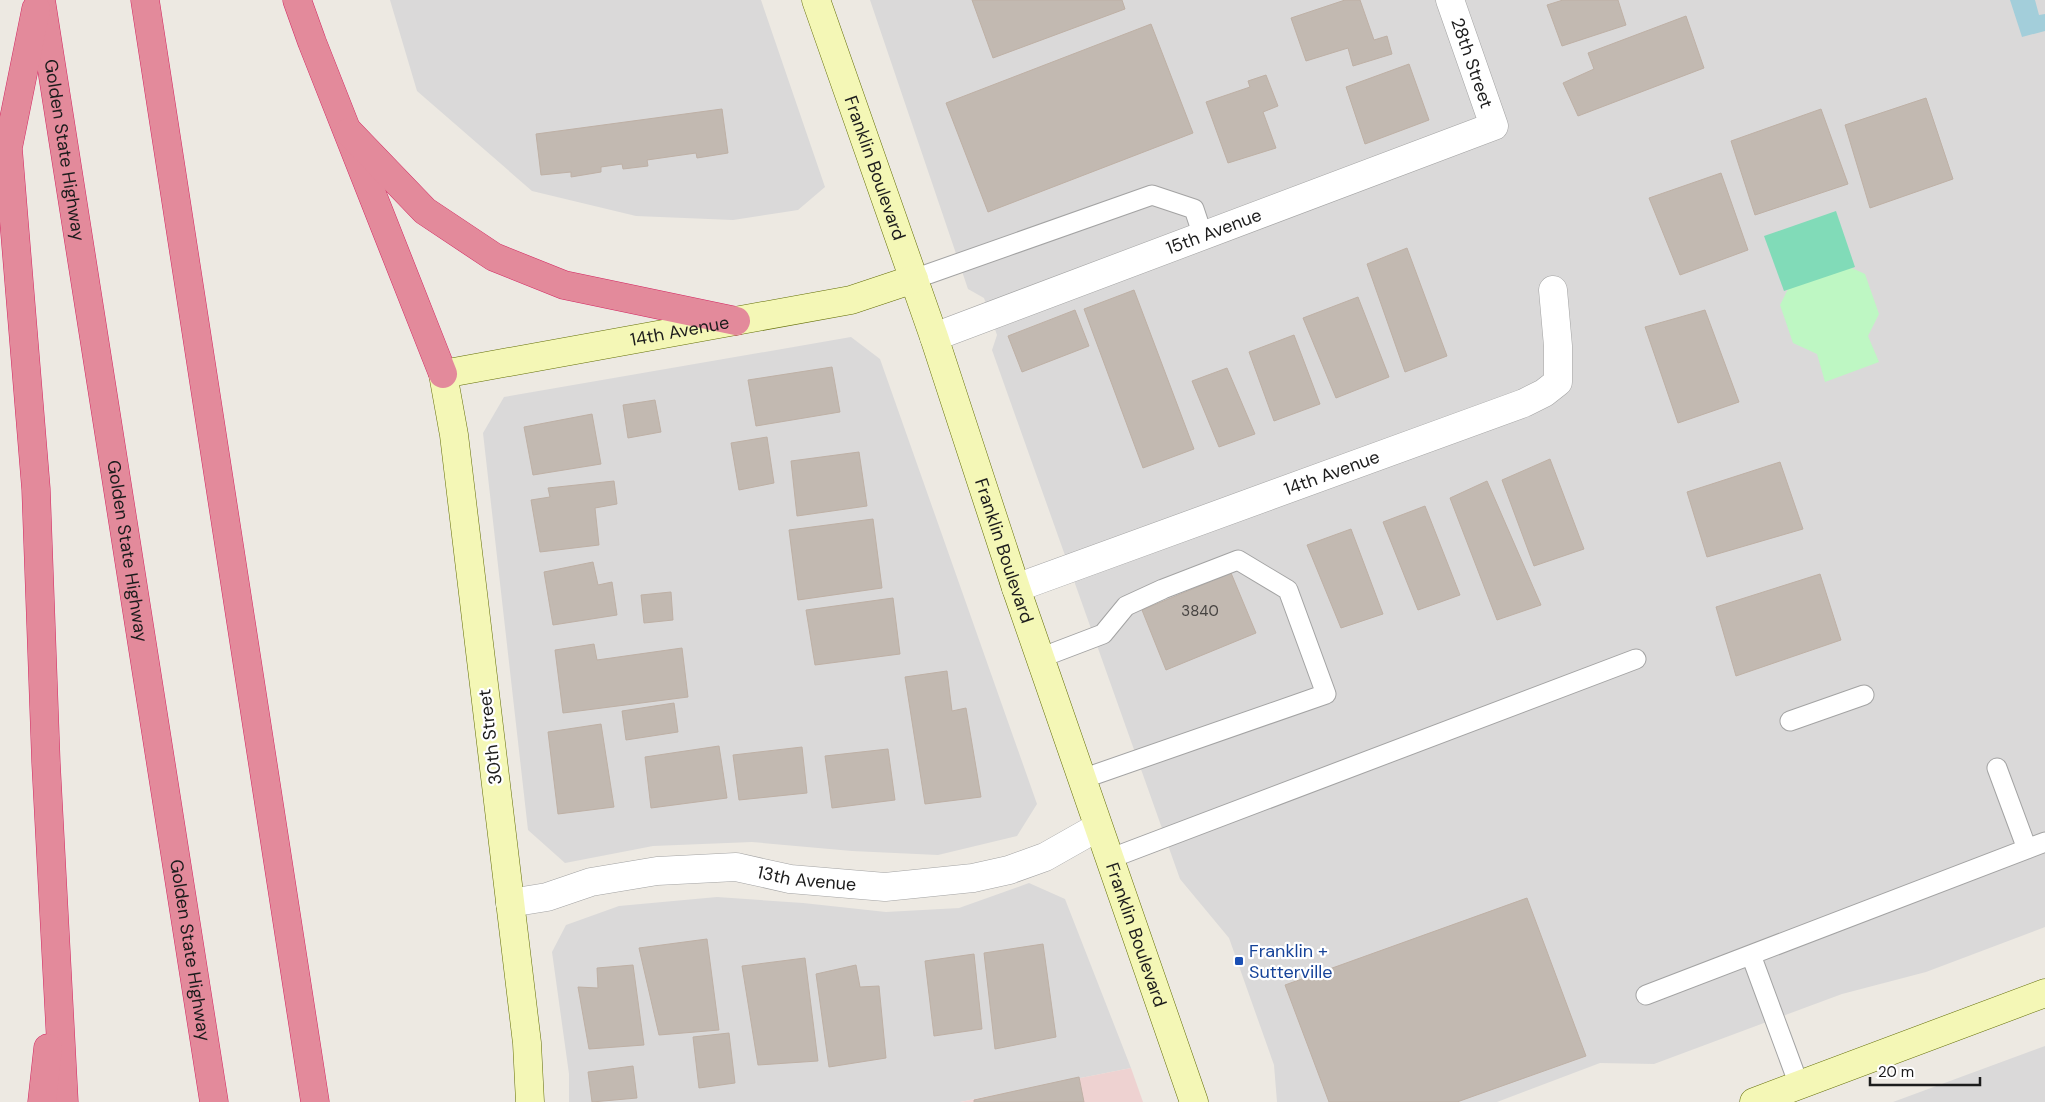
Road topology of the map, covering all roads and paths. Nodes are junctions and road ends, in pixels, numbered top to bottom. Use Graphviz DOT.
graph roads {
  1 [pos="39,0"];
  2 [pos="145,0"];
  3 [pos="298,0"];
  4 [pos="816,0"];
  5 [pos="1450,0"];
  6 [pos="1494,126"];
  7 [pos="349,132"];
  8 [pos="1204,236"];
  9 [pos="914,279"];
  10 [pos="1553,290"];
  11 [pos="736,321"];
  12 [pos="934,337"];
  13 [pos="443,374"];
  14 [pos="1016,588"];
  15 [pos="1040,658"];
  16 [pos="1636,659"];
  17 [pos="1864,695"];
  18 [pos="1790,721"];
  19 [pos="1998,768"];
  20 [pos="1082,779"];
  21 [pos="1098,827"];
  22 [pos="2045,842"];
  23 [pos="2027,849"];
  24 [pos="1109,859"];
  25 [pos="510,903"];
  26 [pos="1751,955"];
  27 [pos="57,977"];
  28 [pos="2045,994"];
  29 [pos="1646,995"];
  30 [pos="1799,1085"];
  31 [pos="42,1102"];
  32 [pos="64,1102"];
  33 [pos="214,1102"];
  34 [pos="315,1102"];
  35 [pos="530,1102"];
  36 [pos="1194,1102"];
  37 [pos="1754,1102"];
  1 -- 27 [label="highway"];
  1 -- 33 [label="highway, Golden State Highway"];
  2 -- 34 [label="highway"];
  3 -- 7 [label="highway"];
  4 -- 9 [label="main road, Franklin Boulevard"];
  5 -- 6 [label="street, 28th Street"];
  6 -- 8 [label="street, 15th Avenue"];
  7 -- 11 [label="highway"];
  7 -- 13 [label="highway"];
  8 -- 9 [label="lane"];
  8 -- 12 [label="street, 15th Avenue"];
  9 -- 11 [label="main road, 14th Avenue"];
  9 -- 12 [label="main road, Franklin Boulevard"];
  10 -- 14 [label="street, 14th Avenue"];
  11 -- 13 [label="main road, 14th Avenue"];
  12 -- 14 [label="main road, Franklin Boulevard"];
  13 -- 25 [label="main road, 30th Street"];
  14 -- 15 [label="main road, Franklin Boulevard"];
  15 -- 20 [label="main road, Franklin Boulevard"];
  15 -- 20 [label="lane"];
  16 -- 24 [label="lane"];
  17 -- 18 [label="lane"];
  19 -- 23 [label="lane"];
  20 -- 21 [label="main road, Franklin Boulevard"];
  21 -- 24 [label="main road, Franklin Boulevard"];
  21 -- 25 [label="street, 13th Avenue"];
  22 -- 23 [label="lane"];
  23 -- 26 [label="lane"];
  24 -- 36 [label="main road, Franklin Boulevard"];
  25 -- 35 [label="main road, 30th Street"];
  26 -- 29 [label="lane"];
  26 -- 30 [label="lane"];
  27 -- 31 [label="highway"];
  27 -- 32 [label="highway"];
  28 -- 30 [label="main road"];
  30 -- 37 [label="main road"];
}
